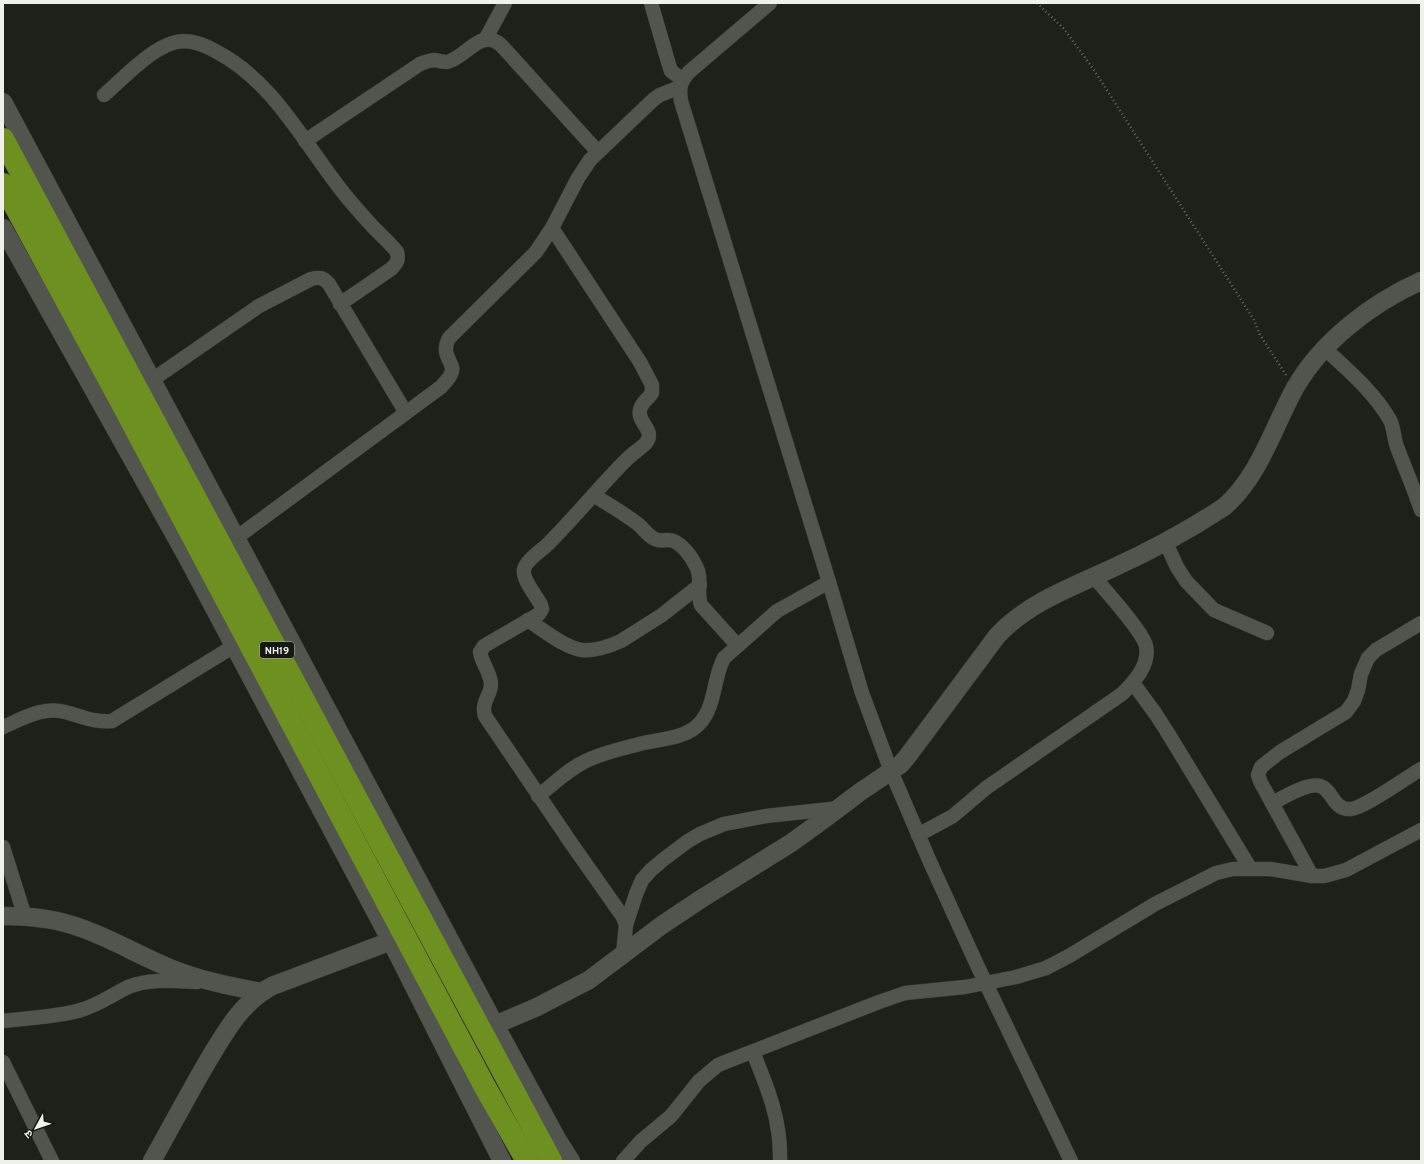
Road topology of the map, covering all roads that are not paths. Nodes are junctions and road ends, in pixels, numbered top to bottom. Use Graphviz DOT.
graph roads {
  1 [pos="506,3"];
  2 [pos="651,3"];
  3 [pos="770,3"];
  4 [pos="485,40"];
  5 [pos="679,85"];
  6 [pos="104,95"];
  7 [pos="3,102"];
  8 [pos="3,139"];
  9 [pos="305,141"];
  10 [pos="598,152"];
  11 [pos="43,178"];
  12 [pos="3,184"];
  13 [pos="46,219"];
  14 [pos="3,228"];
  15 [pos="552,228"];
  16 [pos="1421,281"];
  17 [pos="340,304"];
  18 [pos="1324,348"];
  19 [pos="152,380"];
  20 [pos="406,413"];
  21 [pos="594,495"];
  22 [pos="1421,510"];
  23 [pos="236,538"];
  24 [pos="1165,541"];
  25 [pos="1094,576"];
  26 [pos="827,584"];
  27 [pos="700,585"];
  28 [pos="528,620"];
  29 [pos="1421,623"];
  30 [pos="1267,633"];
  31 [pos="737,645"];
  32 [pos="234,646"];
  33 [pos="1133,684"];
  34 [pos="3,727"];
  35 [pos="1421,769"];
  36 [pos="883,777"];
  37 [pos="538,796"];
  38 [pos="1272,803"];
  39 [pos="840,808"];
  40 [pos="1421,830"];
  41 [pos="918,835"];
  42 [pos="3,848"];
  43 [pos="1250,868"];
  44 [pos="1312,876"];
  45 [pos="3,916"];
  46 [pos="25,917"];
  47 [pos="626,925"];
  48 [pos="391,940"];
  49 [pos="623,954"];
  50 [pos="983,983"];
  51 [pos="218,984"];
  52 [pos="261,992"];
  53 [pos="3,1021"];
  54 [pos="495,1025"];
  55 [pos="753,1052"];
  56 [pos="3,1062"];
  57 [pos="52,1161"];
  58 [pos="152,1161"];
  59 [pos="502,1161"];
  60 [pos="527,1161"];
  61 [pos="551,1161"];
  62 [pos="571,1161"];
  63 [pos="623,1161"];
  64 [pos="780,1161"];
  65 [pos="1071,1161"];
  1 -- 4 [label="street"];
  2 -- 5 [label="street"];
  3 -- 5 [label="street"];
  4 -- 9 [label="street"];
  4 -- 10 [label="street"];
  5 -- 10 [label="street"];
  5 -- 26 [label="street"];
  6 -- 9 [label="street"];
  7 -- 11 [label="street"];
  8 -- 13 [label="highway, NH19"];
  9 -- 17 [label="street"];
  10 -- 15 [label="street"];
  11 -- 13 [label="street"];
  11 -- 19 [label="street"];
  12 -- 60 [label="highway, NH19"];
  13 -- 61 [label="highway, NH19"];
  14 -- 32 [label="street"];
  15 -- 20 [label="street"];
  15 -- 21 [label="street"];
  16 -- 18 [label="street"];
  17 -- 19 [label="street"];
  17 -- 20 [label="street"];
  18 -- 22 [label="street"];
  18 -- 24 [label="street"];
  19 -- 23 [label="street"];
  20 -- 23 [label="street"];
  21 -- 27 [label="street"];
  21 -- 28 [label="street"];
  23 -- 54 [label="street"];
  24 -- 25 [label="street"];
  24 -- 30 [label="street"];
  25 -- 33 [label="street"];
  25 -- 36 [label="street"];
  26 -- 31 [label="street"];
  26 -- 36 [label="street"];
  27 -- 28 [label="street"];
  27 -- 31 [label="street"];
  28 -- 37 [label="street"];
  29 -- 38 [label="street"];
  31 -- 37 [label="street"];
  32 -- 34 [label="street"];
  32 -- 48 [label="street"];
  33 -- 41 [label="street"];
  33 -- 43 [label="street"];
  35 -- 38 [label="street"];
  36 -- 39 [label="street"];
  36 -- 41 [label="street"];
  37 -- 47 [label="street"];
  38 -- 44 [label="street"];
  39 -- 47 [label="street"];
  39 -- 49 [label="street"];
  40 -- 44 [label="street"];
  41 -- 50 [label="street"];
  42 -- 46 [label="street"];
  43 -- 44 [label="street"];
  43 -- 50 [label="street"];
  45 -- 46 [label="street"];
  46 -- 51 [label="street"];
  47 -- 49 [label="street"];
  48 -- 52 [label="street"];
  48 -- 59 [label="street"];
  49 -- 54 [label="street"];
  50 -- 55 [label="street"];
  50 -- 65 [label="street"];
  51 -- 52 [label="street"];
  51 -- 53 [label="street"];
  52 -- 58 [label="street"];
  54 -- 62 [label="street"];
  55 -- 63 [label="street"];
  55 -- 64 [label="street"];
  56 -- 57 [label="street"];
}
